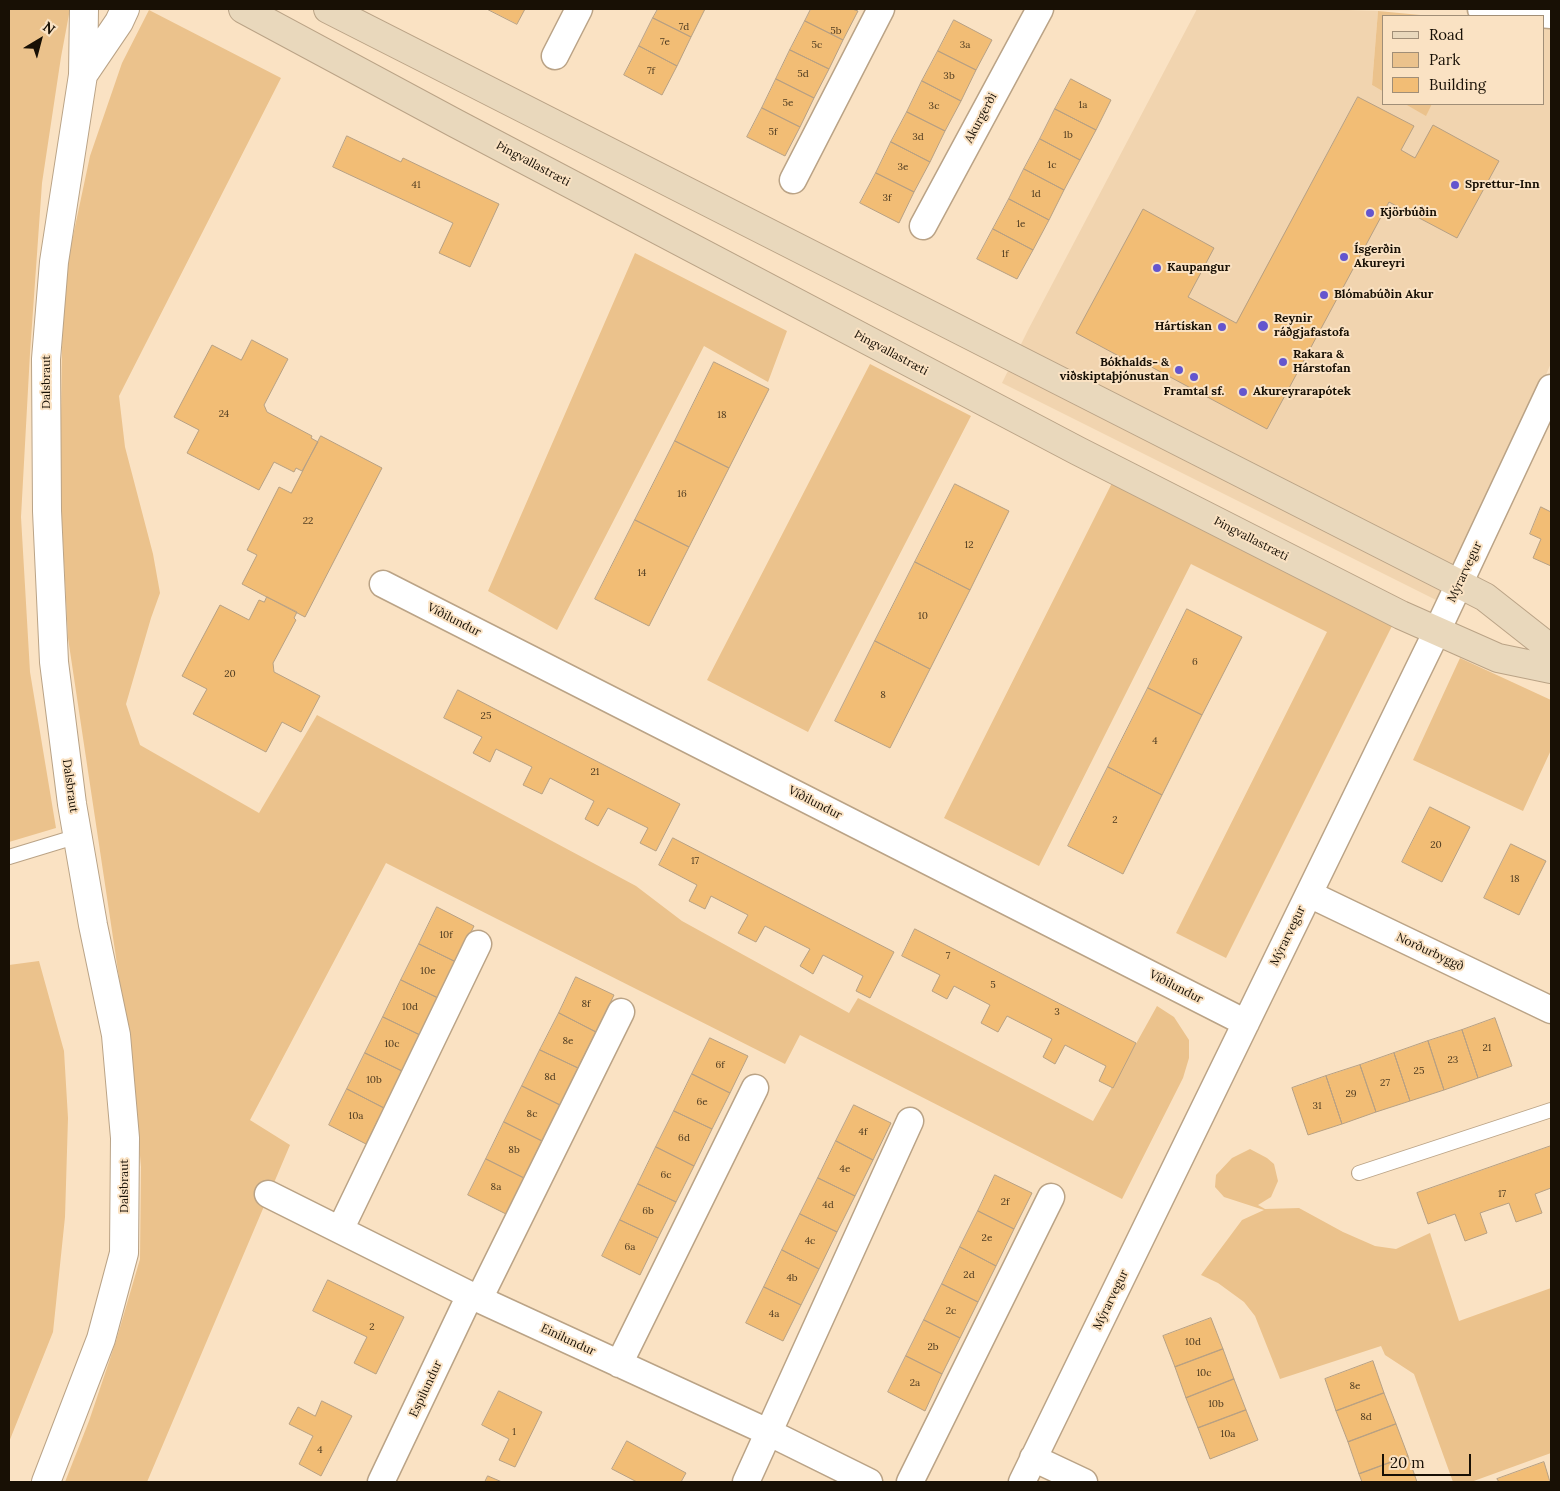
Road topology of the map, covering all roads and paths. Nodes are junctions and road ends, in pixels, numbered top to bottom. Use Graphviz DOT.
graph roads {
  1 [pos="84,9"];
  2 [pos="125,9"];
  3 [pos="243,9"];
  4 [pos="328,9"];
  5 [pos="579,9"];
  6 [pos="881,9"];
  7 [pos="1040,9"];
  8 [pos="1481,9"];
  9 [pos="1551,14"];
  10 [pos="555,56"];
  11 [pos="83,75"];
  12 [pos="793,180"];
  13 [pos="923,226"];
  14 [pos="1551,388"];
  15 [pos="383,584"];
  16 [pos="1459,585"];
  17 [pos="1437,631"];
  18 [pos="1551,649"];
  19 [pos="1551,669"];
  20 [pos="78,836"];
  21 [pos="9,858"];
  22 [pos="1308,894"];
  23 [pos="478,944"];
  24 [pos="1551,1010"];
  25 [pos="622,1012"];
  26 [pos="1246,1022"];
  27 [pos="755,1088"];
  28 [pos="1551,1110"];
  29 [pos="910,1121"];
  30 [pos="1359,1173"];
  31 [pos="268,1194"];
  32 [pos="1050,1197"];
  33 [pos="340,1230"];
  34 [pos="475,1297"];
  35 [pos="619,1364"];
  36 [pos="770,1433"];
  37 [pos="1033,1458"];
  38 [pos="46,1482"];
  39 [pos="381,1482"];
  40 [pos="746,1482"];
  41 [pos="869,1482"];
  42 [pos="910,1482"];
  43 [pos="1022,1482"];
  44 [pos="1084,1482"];
  1 -- 11 [label="street, Dalsbraut"];
  2 -- 11 [label="street, Dalsbraut"];
  3 -- 17 [label="main road, Þingvallastræti"];
  4 -- 16 [label="main road"];
  5 -- 10 [label="street"];
  6 -- 12 [label="street"];
  7 -- 13 [label="street, Akurgerði"];
  8 -- 9 [label="street"];
  11 -- 20 [label="street, Dalsbraut"];
  14 -- 16 [label="street, Mýrarvegur"];
  15 -- 26 [label="street, Víðilundur"];
  16 -- 17 [label="street, Mýrarvegur"];
  16 -- 18 [label="main road"];
  17 -- 19 [label="main road, Þingvallastræti"];
  17 -- 22 [label="street, Mýrarvegur"];
  20 -- 21 [label="lane"];
  20 -- 38 [label="street, Dalsbraut"];
  22 -- 24 [label="street, Norðurbyggð"];
  22 -- 26 [label="street, Mýrarvegur"];
  23 -- 33 [label="street"];
  25 -- 34 [label="street, Espilundur"];
  26 -- 37 [label="street, Mýrarvegur"];
  27 -- 35 [label="street"];
  28 -- 30 [label="lane"];
  29 -- 36 [label="street"];
  31 -- 33 [label="street, Einilundur"];
  32 -- 42 [label="street"];
  33 -- 34 [label="street, Einilundur"];
  34 -- 35 [label="street, Einilundur"];
  34 -- 39 [label="street, Espilundur"];
  35 -- 36 [label="street, Einilundur"];
  36 -- 40 [label="street"];
  36 -- 41 [label="street, Einilundur"];
  37 -- 43 [label="street, Mýrarvegur"];
  37 -- 44 [label="street"];
}
